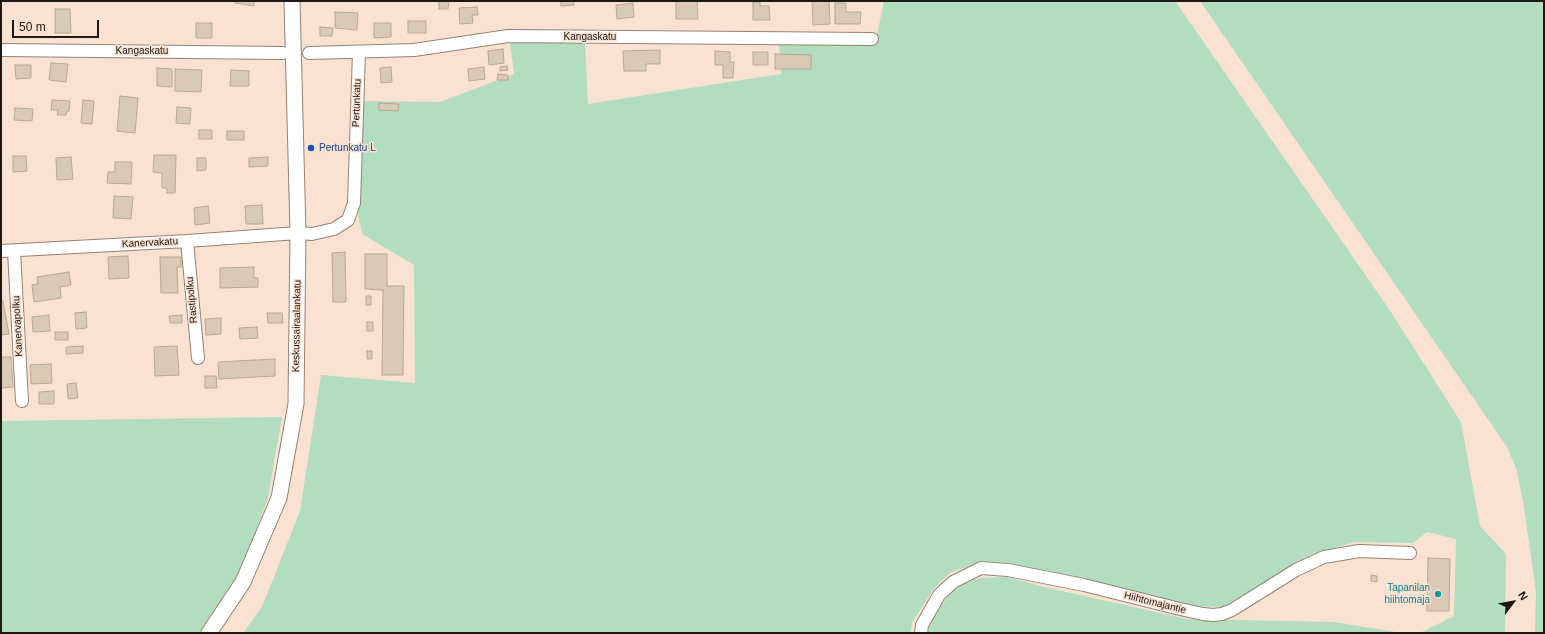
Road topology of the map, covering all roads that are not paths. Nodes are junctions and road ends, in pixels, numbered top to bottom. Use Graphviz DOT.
graph roads {
  1 [pos="292,1"];
  2 [pos="872,39"];
  3 [pos="1,50"];
  4 [pos="359,52"];
  5 [pos="284,53"];
  6 [pos="309,53"];
  7 [pos="298,233"];
  8 [pos="187,241"];
  9 [pos="1,251"];
  10 [pos="14,251"];
  11 [pos="198,358"];
  12 [pos="22,400"];
  13 [pos="1410,553"];
  14 [pos="209,633"];
  15 [pos="921,633"];
  1 -- 7 [label="street, Keskussairaalankatu"];
  2 -- 4 [label="street, Kangaskatu"];
  3 -- 5 [label="street, Kangaskatu"];
  4 -- 6 [label="street, Kangaskatu"];
  4 -- 7 [label="street, Pertunkatu"];
  7 -- 8 [label="street, Kanervakatu"];
  7 -- 14 [label="street, Keskussairaalankatu"];
  8 -- 10 [label="street, Kanervakatu"];
  8 -- 11 [label="street, Rastipolku"];
  9 -- 10 [label="street, Kanervakatu"];
  10 -- 12 [label="street, Kanervapolku"];
  13 -- 15 [label="street, Hiihtomajantie"];
}
